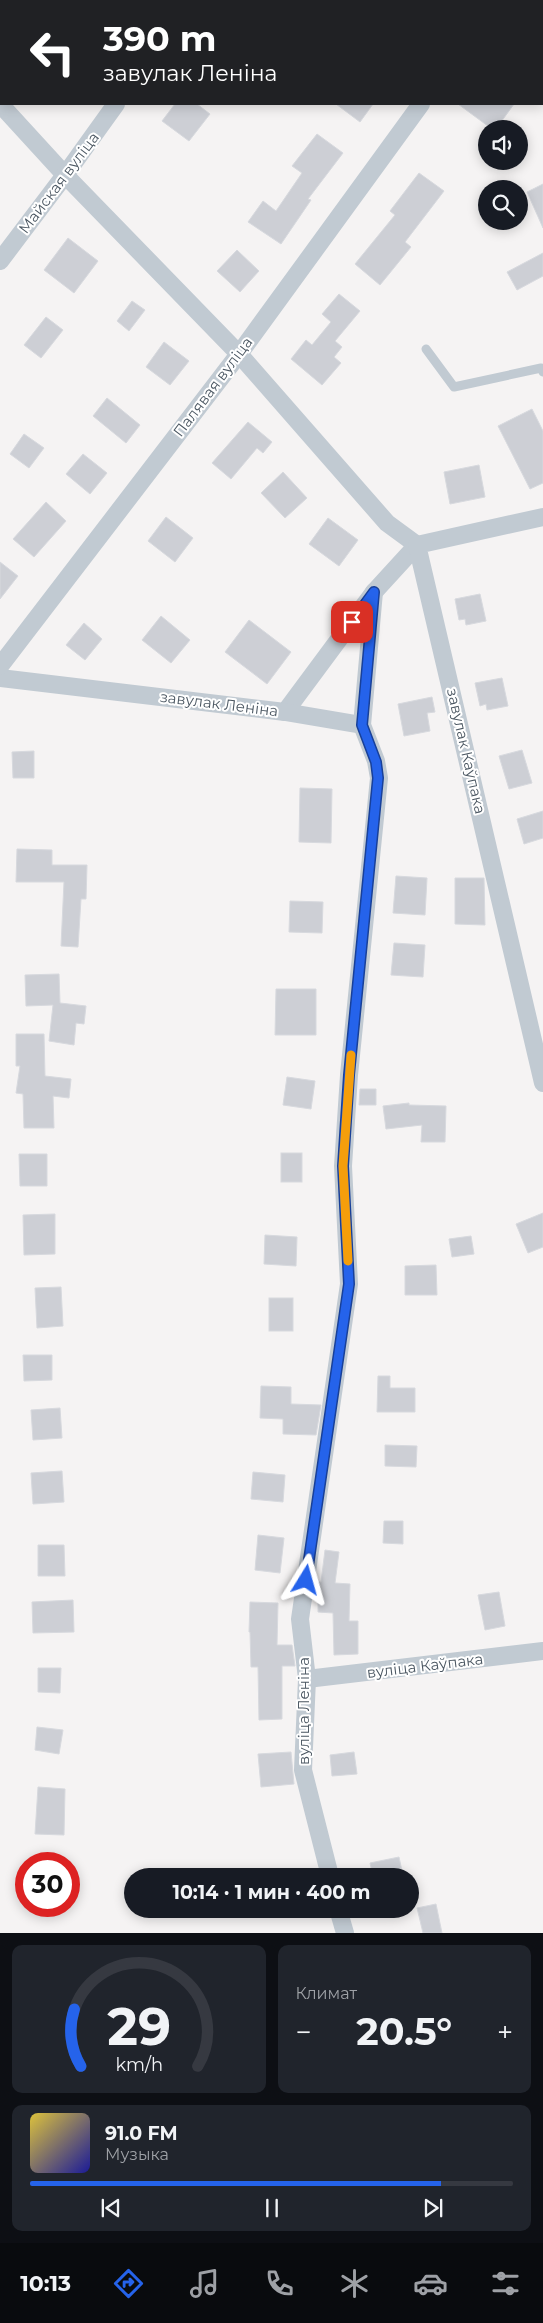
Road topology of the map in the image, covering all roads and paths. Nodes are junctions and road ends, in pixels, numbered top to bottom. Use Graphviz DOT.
graph roads {
  1 [pos="1,105"];
  2 [pos="115,105"];
  3 [pos="420,105"];
  4 [pos="65,175"];
  5 [pos="0,261"];
  6 [pos="426,349"];
  7 [pos="239,354"];
  8 [pos="543,372"];
  9 [pos="543,517"];
  10 [pos="417,545"];
  11 [pos="374,592"];
  12 [pos="0,666"];
  13 [pos="0,678"];
  14 [pos="285,712"];
  15 [pos="362,725"];
  16 [pos="543,1083"];
  17 [pos="543,1651"];
  18 [pos="307,1679"];
  19 [pos="328,1868"];
  20 [pos="341,1918"];
  21 [pos="345,1933"];
  1 -- 4 [label="street"];
  2 -- 4 [label="street, Майская вуліца"];
  3 -- 7 [label="street, Палявая вуліца"];
  4 -- 5 [label="street, Майская вуліца"];
  4 -- 7 [label="street"];
  6 -- 8 [label="lane"];
  7 -- 10 [label="street"];
  7 -- 12 [label="street, Палявая вуліца"];
  9 -- 10 [label="street"];
  10 -- 11 [label="street, завулак Леніна"];
  10 -- 16 [label="street, завулак Каўпака"];
  11 -- 14 [label="street, завулак Леніна"];
  11 -- 15 [label="street, вуліца Леніна"];
  13 -- 14 [label="street, завулак Леніна"];
  14 -- 15 [label="street"];
  15 -- 18 [label="street, вуліца Леніна"];
  17 -- 18 [label="street, вуліца Каўпака"];
  18 -- 19 [label="street, вуліца Леніна"];
  20 -- 21 [label="street"];
}
